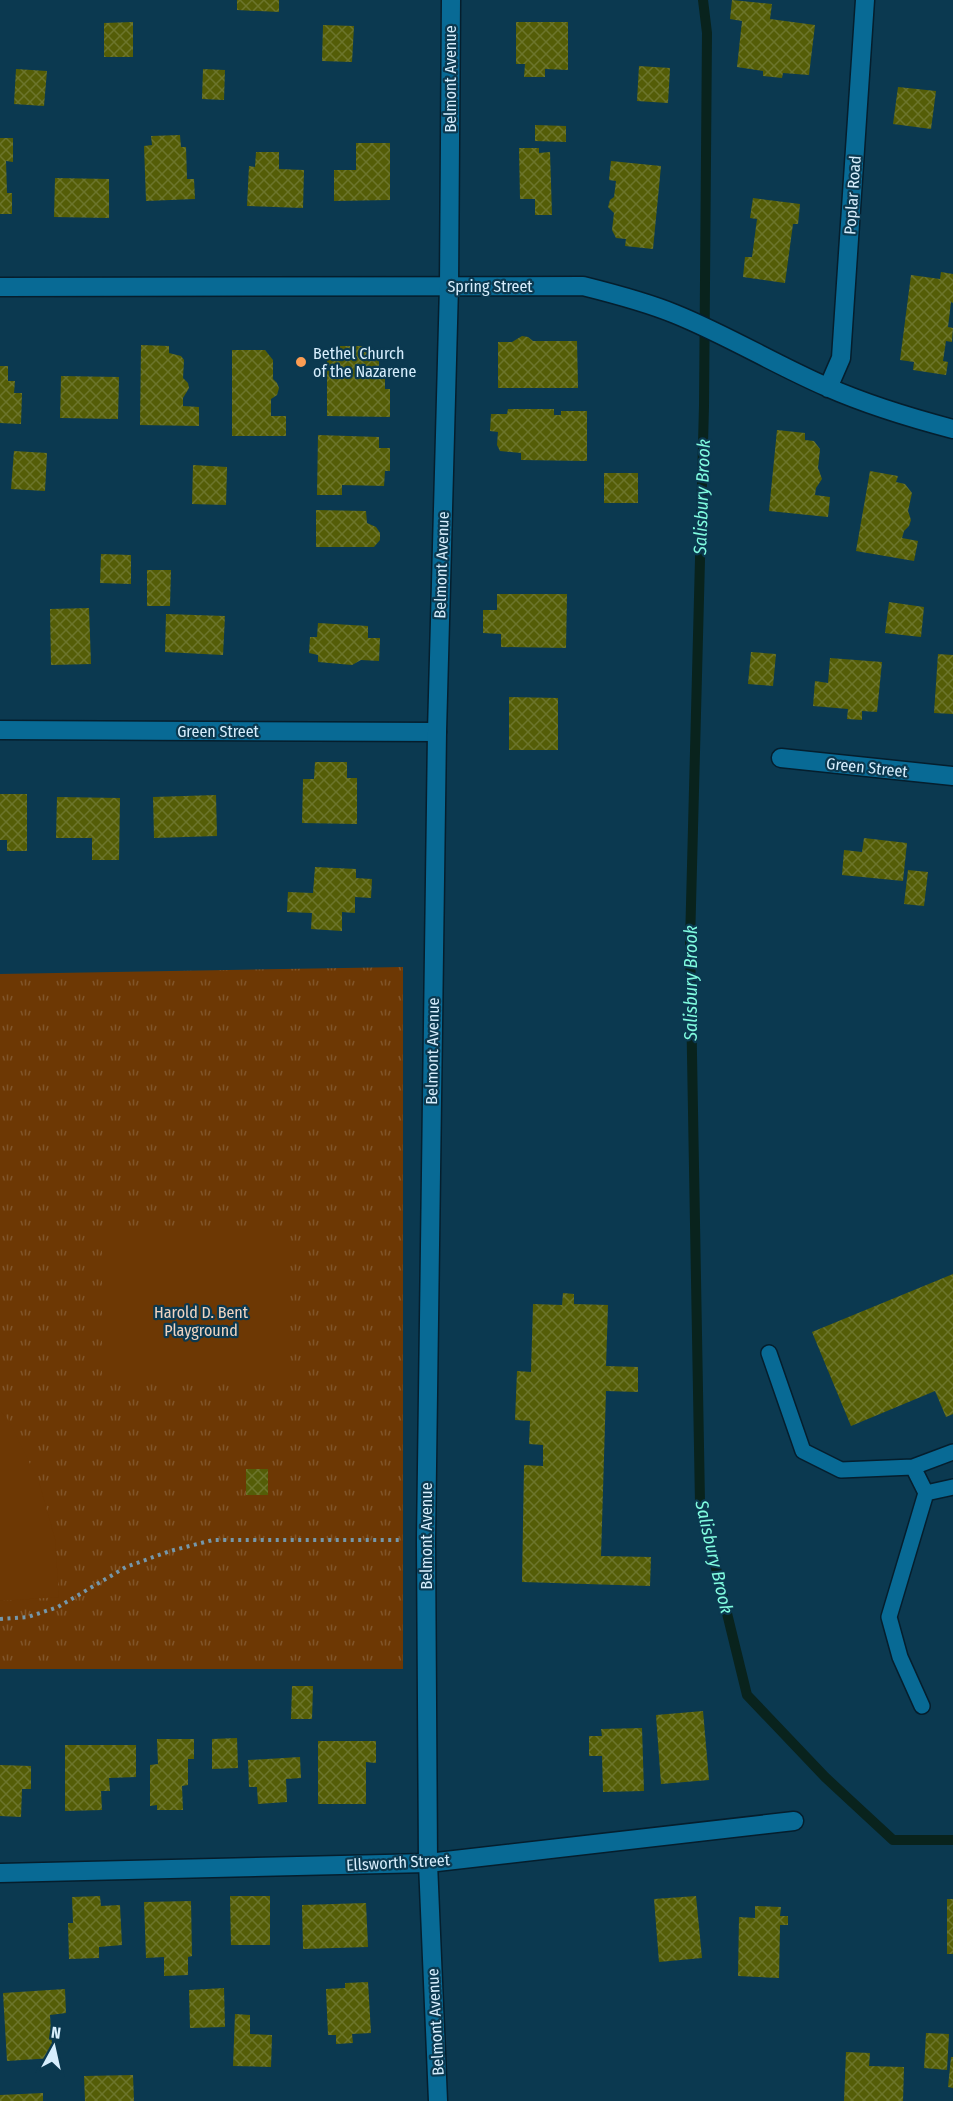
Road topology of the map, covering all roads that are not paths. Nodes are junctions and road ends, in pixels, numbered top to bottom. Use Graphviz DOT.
graph roads {
  1 [pos="451,0"];
  2 [pos="865,0"];
  3 [pos="0,286"];
  4 [pos="449,286"];
  5 [pos="828,388"];
  6 [pos="953,429"];
  7 [pos="0,730"];
  8 [pos="436,732"];
  9 [pos="781,758"];
  10 [pos="953,776"];
  11 [pos="769,1353"];
  12 [pos="953,1452"];
  13 [pos="913,1467"];
  14 [pos="953,1487"];
  15 [pos="926,1493"];
  16 [pos="922,1706"];
  17 [pos="794,1821"];
  18 [pos="428,1863"];
  19 [pos="0,1873"];
  20 [pos="438,2101"];
  1 -- 4 [label="street, Belmont Avenue"];
  2 -- 5 [label="street, Poplar Road"];
  3 -- 4 [label="street, Spring Street"];
  4 -- 5 [label="street, Spring Street"];
  4 -- 8 [label="street, Belmont Avenue"];
  5 -- 6 [label="street, Spring Street"];
  7 -- 8 [label="street, Green Street"];
  8 -- 18 [label="street, Belmont Avenue"];
  9 -- 10 [label="street, Green Street"];
  11 -- 13 [label="lane"];
  12 -- 13 [label="lane"];
  13 -- 15 [label="lane"];
  14 -- 15 [label="lane"];
  15 -- 16 [label="lane"];
  17 -- 18 [label="street, Ellsworth Street"];
  18 -- 19 [label="street, Ellsworth Street"];
  18 -- 20 [label="street, Belmont Avenue"];
}
